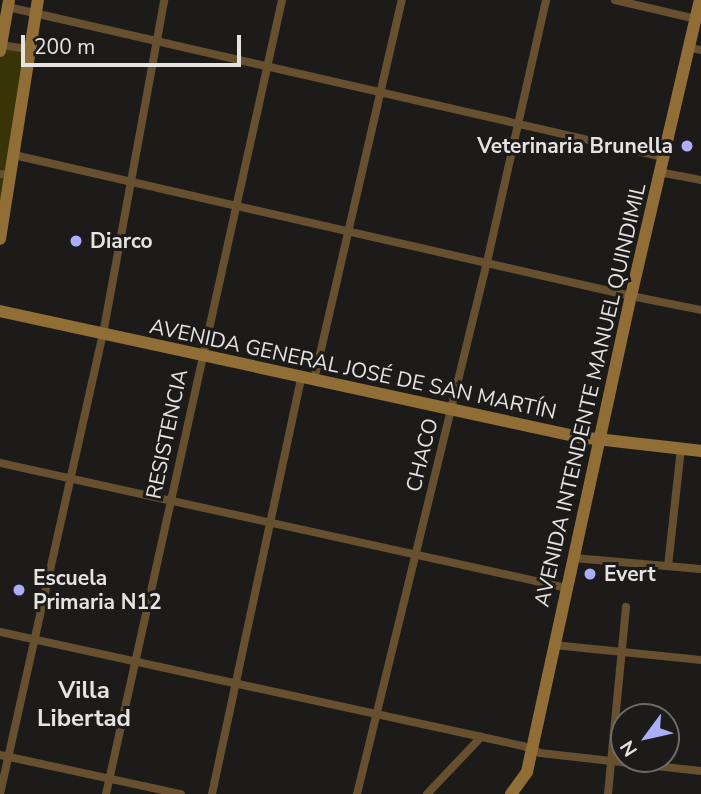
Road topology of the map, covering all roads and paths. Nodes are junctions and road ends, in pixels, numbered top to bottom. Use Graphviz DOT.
graph roads {
  1 [pos="164,0"];
  2 [pos="282,0"];
  3 [pos="402,0"];
  4 [pos="546,0"];
  5 [pos="615,0"];
  6 [pos="700,0"];
  7 [pos="8,3"];
  8 [pos="37,7"];
  9 [pos="696,19"];
  10 [pos="156,42"];
  11 [pos="0,47"];
  12 [pos="30,49"];
  13 [pos="695,49"];
  14 [pos="267,66"];
  15 [pos="381,93"];
  16 [pos="519,124"];
  17 [pos="14,155"];
  18 [pos="663,157"];
  19 [pos="659,172"];
  20 [pos="5,174"];
  21 [pos="701,180"];
  22 [pos="133,181"];
  23 [pos="235,206"];
  24 [pos="348,230"];
  25 [pos="0,239"];
  26 [pos="487,262"];
  27 [pos="631,296"];
  28 [pos="701,310"];
  29 [pos="0,311"];
  30 [pos="103,334"];
  31 [pos="202,356"];
  32 [pos="307,379"];
  33 [pos="452,409"];
  34 [pos="601,441"];
  35 [pos="681,449"];
  36 [pos="701,451"];
  37 [pos="0,463"];
  38 [pos="71,477"];
  39 [pos="171,500"];
  40 [pos="272,523"];
  41 [pos="416,554"];
  42 [pos="574,558"];
  43 [pos="667,566"];
  44 [pos="701,569"];
  45 [pos="567,588"];
  46 [pos="626,607"];
  47 [pos="0,632"];
  48 [pos="36,640"];
  49 [pos="554,645"];
  50 [pos="622,652"];
  51 [pos="701,660"];
  52 [pos="136,662"];
  53 [pos="237,682"];
  54 [pos="617,703"];
  55 [pos="378,714"];
  56 [pos="481,737"];
  57 [pos="532,750"];
  58 [pos="4,756"];
  59 [pos="610,760"];
  60 [pos="680,768"];
  61 [pos="701,771"];
  62 [pos="610,773"];
  63 [pos="109,779"];
  64 [pos="0,794"];
  65 [pos="106,794"];
  66 [pos="181,794"];
  67 [pos="212,794"];
  68 [pos="357,794"];
  69 [pos="427,794"];
  70 [pos="511,794"];
  71 [pos="608,794"];
  1 -- 10 [label="street"];
  2 -- 14 [label="street, RESISTENCIA"];
  3 -- 15 [label="street"];
  4 -- 16 [label="street, CHACO"];
  5 -- 9 [label="street"];
  6 -- 9 [label="main road, AVENIDA INTENDENTE MANUEL QUINDIMIL"];
  7 -- 8 [label="street"];
  7 -- 11 [label="main road"];
  8 -- 10 [label="street"];
  8 -- 12 [label="main road"];
  9 -- 13 [label="main road, AVENIDA INTENDENTE MANUEL QUINDIMIL"];
  10 -- 14 [label="street"];
  10 -- 22 [label="street"];
  11 -- 12 [label="street"];
  12 -- 17 [label="main road"];
  13 -- 18 [label="main road, AVENIDA INTENDENTE MANUEL QUINDIMIL"];
  14 -- 15 [label="street"];
  14 -- 23 [label="street, RESISTENCIA"];
  15 -- 16 [label="street"];
  15 -- 24 [label="street"];
  16 -- 18 [label="street"];
  16 -- 26 [label="street, CHACO"];
  17 -- 20 [label="main road"];
  17 -- 22 [label="street"];
  18 -- 19 [label="main road, AVENIDA INTENDENTE MANUEL QUINDIMIL"];
  19 -- 21 [label="street"];
  19 -- 27 [label="main road, AVENIDA INTENDENTE MANUEL QUINDIMIL"];
  20 -- 25 [label="main road"];
  22 -- 23 [label="street"];
  22 -- 30 [label="street"];
  23 -- 24 [label="street"];
  23 -- 31 [label="street, RESISTENCIA"];
  24 -- 26 [label="street"];
  24 -- 32 [label="street"];
  26 -- 27 [label="street"];
  26 -- 33 [label="street, CHACO"];
  27 -- 28 [label="street"];
  27 -- 34 [label="main road, AVENIDA INTENDENTE MANUEL QUINDIMIL"];
  29 -- 30 [label="main road, AVENIDA GENERAL JOSÉ DE SAN MARTÍN"];
  30 -- 31 [label="main road, AVENIDA GENERAL JOSÉ DE SAN MARTÍN"];
  30 -- 38 [label="street"];
  31 -- 32 [label="main road, AVENIDA GENERAL JOSÉ DE SAN MARTÍN"];
  31 -- 39 [label="street, RESISTENCIA"];
  32 -- 33 [label="main road, AVENIDA GENERAL JOSÉ DE SAN MARTÍN"];
  32 -- 40 [label="street"];
  33 -- 34 [label="main road, AVENIDA GENERAL JOSÉ DE SAN MARTÍN"];
  33 -- 41 [label="street, CHACO"];
  34 -- 35 [label="main road, AVENIDA GENERAL JOSÉ DE SAN MARTÍN"];
  34 -- 42 [label="main road, AVENIDA INTENDENTE MANUEL QUINDIMIL"];
  35 -- 36 [label="main road, AVENIDA GENERAL JOSÉ DE SAN MARTÍN"];
  35 -- 43 [label="street"];
  37 -- 38 [label="street"];
  38 -- 39 [label="street"];
  38 -- 48 [label="street"];
  39 -- 40 [label="street"];
  39 -- 52 [label="street, RESISTENCIA"];
  40 -- 41 [label="street"];
  40 -- 53 [label="street"];
  41 -- 45 [label="street"];
  41 -- 55 [label="street, CHACO"];
  42 -- 43 [label="street"];
  42 -- 45 [label="main road, AVENIDA INTENDENTE MANUEL QUINDIMIL"];
  43 -- 44 [label="street"];
  45 -- 49 [label="main road, AVENIDA INTENDENTE MANUEL QUINDIMIL"];
  46 -- 50 [label="street"];
  47 -- 48 [label="street"];
  48 -- 52 [label="street"];
  48 -- 58 [label="street"];
  49 -- 50 [label="street"];
  49 -- 57 [label="main road, AVENIDA INTENDENTE MANUEL QUINDIMIL"];
  50 -- 51 [label="street"];
  50 -- 54 [label="street"];
  52 -- 53 [label="street"];
  52 -- 63 [label="street, RESISTENCIA"];
  53 -- 55 [label="street"];
  53 -- 67 [label="street"];
  55 -- 56 [label="street"];
  55 -- 68 [label="street, CHACO"];
  56 -- 57 [label="street"];
  56 -- 69 [label="street"];
  57 -- 59 [label="street"];
  57 -- 70 [label="main road, AVENIDA INTENDENTE MANUEL QUINDIMIL"];
  58 -- 63 [label="street"];
  58 -- 64 [label="street"];
  60 -- 61 [label="street"];
  62 -- 71 [label="street"];
  63 -- 65 [label="street, RESISTENCIA"];
  63 -- 66 [label="street"];
}
